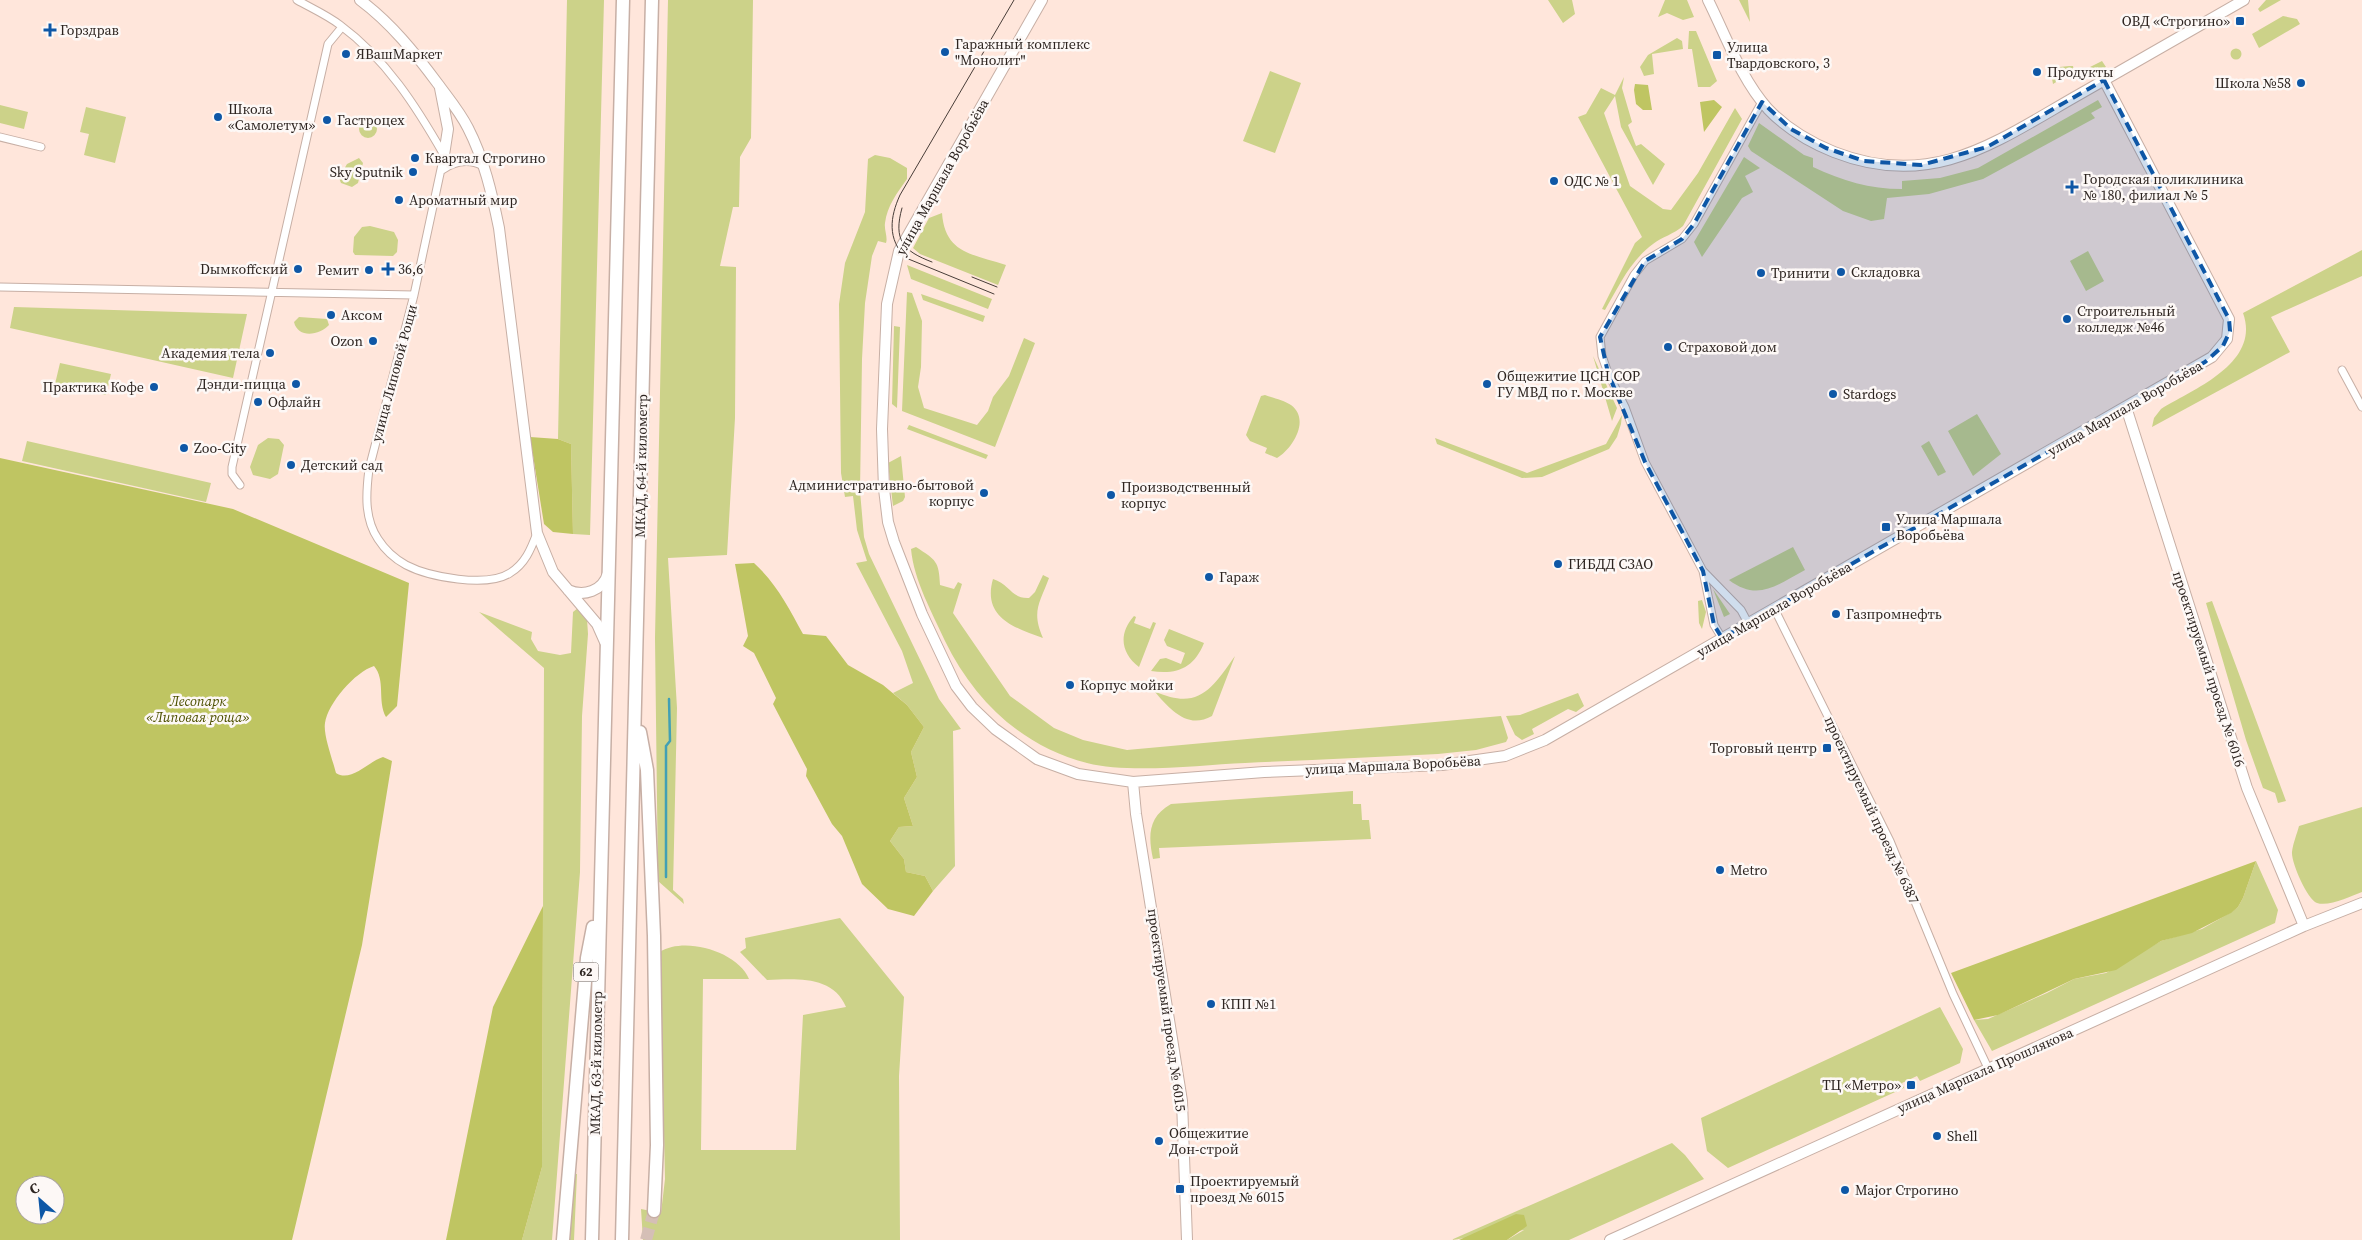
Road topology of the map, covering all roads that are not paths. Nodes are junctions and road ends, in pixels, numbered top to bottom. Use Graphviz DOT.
graph roads {
  1 [pos="297,0"];
  2 [pos="360,0"];
  3 [pos="622,0"];
  4 [pos="652,0"];
  5 [pos="1042,0"];
  6 [pos="1708,0"];
  7 [pos="2244,0"];
  8 [pos="342,27"];
  9 [pos="2104,80"];
  10 [pos="440,87"];
  11 [pos="1762,102"];
  12 [pos="0,137"];
  13 [pos="41,147"];
  14 [pos="444,155"];
  15 [pos="483,166"];
  16 [pos="442,170"];
  17 [pos="0,287"];
  18 [pos="272,294"];
  19 [pos="414,296"];
  20 [pos="2342,370"];
  21 [pos="2126,407"];
  22 [pos="2362,407"];
  23 [pos="240,485"];
  24 [pos="537,533"];
  25 [pos="528,554"];
  26 [pos="545,555"];
  27 [pos="608,569"];
  28 [pos="1703,571"];
  29 [pos="568,590"];
  30 [pos="1774,608"];
  31 [pos="1748,623"];
  32 [pos="1722,638"];
  33 [pos="607,649"];
  34 [pos="635,707"];
  35 [pos="1133,782"];
  36 [pos="600,890"];
  37 [pos="2362,902"];
  38 [pos="2304,926"];
  39 [pos="1988,1068"];
  40 [pos="654,1211"];
  41 [pos="563,1240"];
  42 [pos="592,1240"];
  43 [pos="622,1240"];
  44 [pos="1187,1240"];
  45 [pos="1610,1240"];
  1 -- 8 [label="street"];
  2 -- 10 [label="street"];
  3 -- 27 [label="highway"];
  4 -- 34 [label="highway, МКАД, 64-й километр"];
  5 -- 35 [label="street, улица Маршала Воробьёва"];
  6 -- 11 [label="street"];
  7 -- 9 [label="street"];
  8 -- 14 [label="street"];
  8 -- 18 [label="street"];
  9 -- 11 [label="street"];
  9 -- 21 [label="street, улица Маршала Воробьёва"];
  10 -- 14 [label="street"];
  10 -- 15 [label="street"];
  11 -- 28 [label="street"];
  12 -- 13 [label="street"];
  14 -- 16 [label="street, улица Липовой Рощи"];
  15 -- 16 [label="street"];
  15 -- 24 [label="street"];
  16 -- 19 [label="street, улица Липовой Рощи"];
  17 -- 18 [label="street"];
  18 -- 19 [label="street"];
  18 -- 23 [label="street"];
  19 -- 25 [label="street, улица Липовой Рощи"];
  20 -- 22 [label="street"];
  21 -- 30 [label="street, улица Маршала Воробьёва"];
  21 -- 38 [label="street, проектируемый проезд № 6016"];
  24 -- 25 [label="street, улица Липовой Рощи"];
  24 -- 26 [label="street"];
  25 -- 26 [label="street"];
  26 -- 29 [label="street"];
  27 -- 29 [label="street"];
  27 -- 33 [label="highway"];
  28 -- 31 [label="street"];
  28 -- 32 [label="street"];
  29 -- 33 [label="street"];
  30 -- 31 [label="street, улица Маршала Воробьёва"];
  30 -- 39 [label="street, проектируемый проезд № 6387"];
  31 -- 32 [label="street, улица Маршала Воробьёва"];
  32 -- 35 [label="street, улица Маршала Воробьёва"];
  33 -- 36 [label="highway, МКАД, 63-й километр"];
  34 -- 40 [label="highway"];
  34 -- 43 [label="highway, МКАД, 64-й километр"];
  35 -- 44 [label="street, проектируемый проезд № 6015"];
  36 -- 41 [label="highway, 62"];
  36 -- 42 [label="highway, МКАД, 63-й километр"];
  37 -- 38 [label="street, улица Маршала Прошлякова"];
  38 -- 39 [label="street, улица Маршала Прошлякова"];
  39 -- 45 [label="street, улица Маршала Прошлякова"];
}
